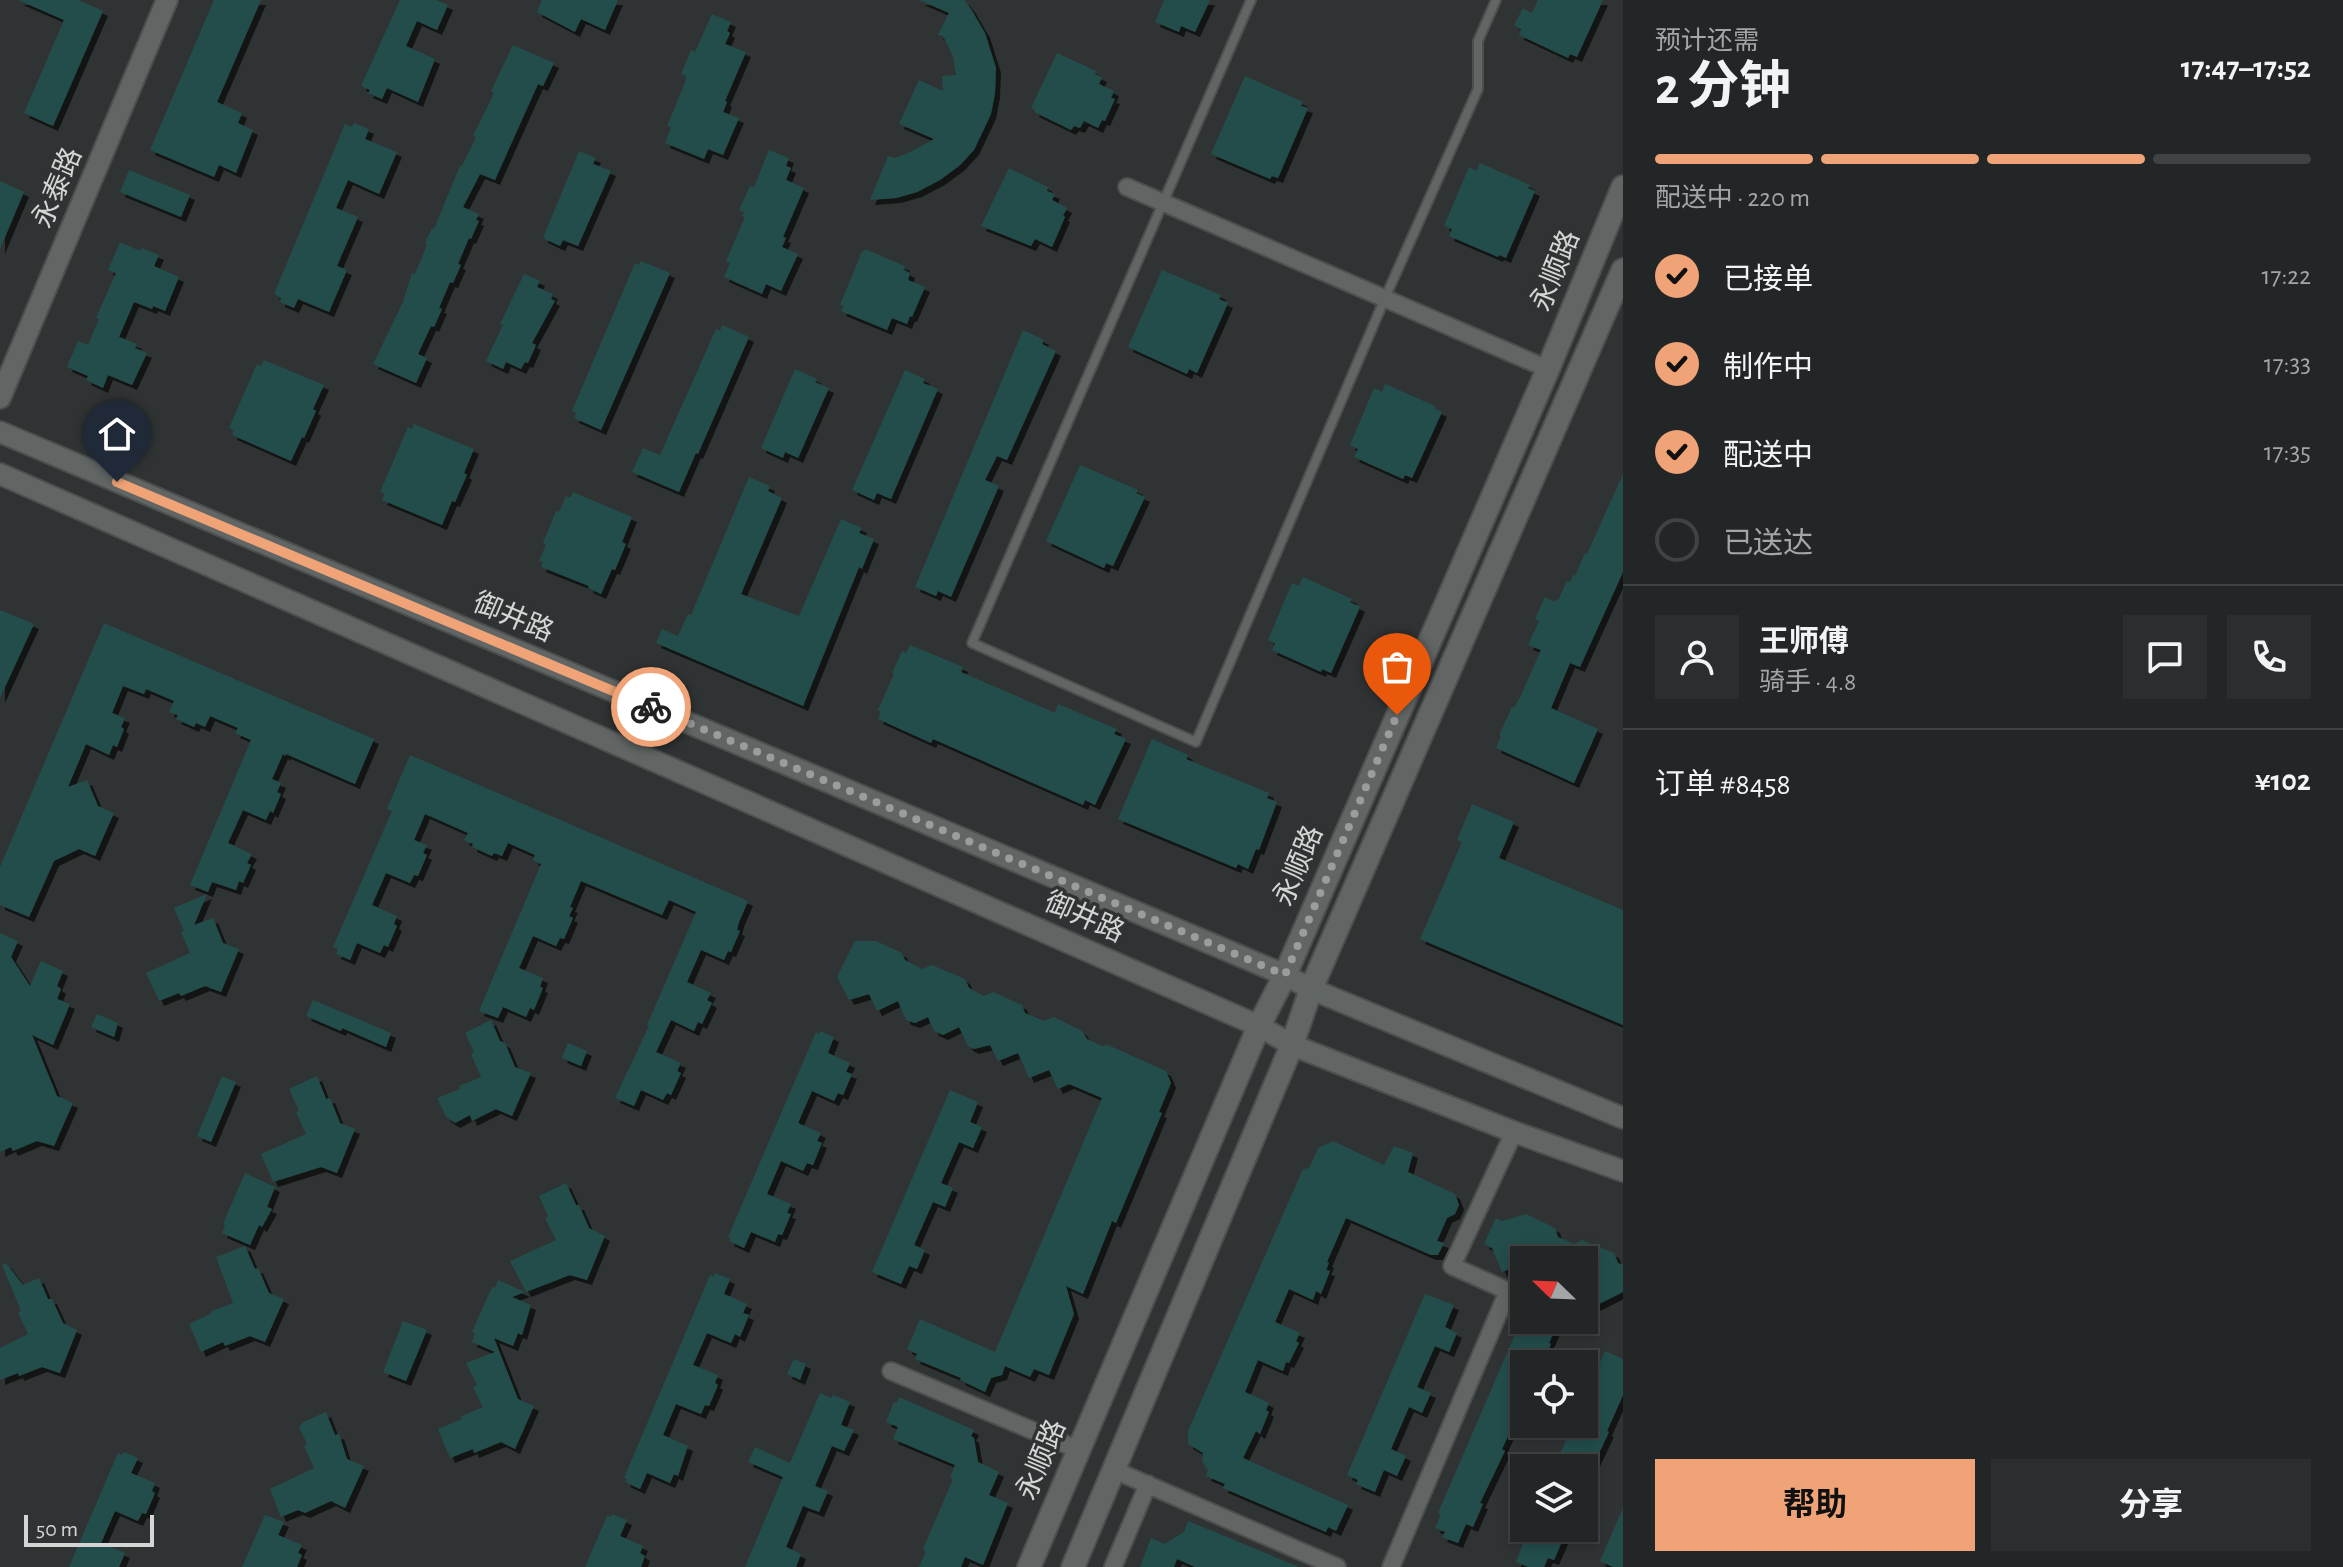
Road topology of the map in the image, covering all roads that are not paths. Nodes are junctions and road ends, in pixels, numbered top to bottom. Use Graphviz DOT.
graph roads {
  1 [pos="167,0"];
  2 [pos="1251,0"];
  3 [pos="1496,0"];
  4 [pos="1127,187"];
  5 [pos="1623,187"];
  6 [pos="1162,202"];
  7 [pos="1623,270"];
  8 [pos="1385,298"];
  9 [pos="1548,369"];
  10 [pos="0,398"];
  11 [pos="0,432"];
  12 [pos="0,474"];
  13 [pos="1285,975"];
  14 [pos="1311,989"];
  15 [pos="1259,1026"];
  16 [pos="1292,1045"];
  17 [pos="1623,1118"];
  18 [pos="1514,1132"];
  19 [pos="1623,1171"];
  20 [pos="891,1371"];
  21 [pos="1079,1450"];
  22 [pos="1114,1470"];
  23 [pos="1148,1484"];
  24 [pos="1029,1567"];
  25 [pos="1073,1567"];
  26 [pos="1113,1567"];
  27 [pos="1337,1567"];
  28 [pos="1391,1567"];
  1 -- 10 [label="street, 永泰路"];
  2 -- 6 [label="lane"];
  3 -- 8 [label="lane"];
  4 -- 6 [label="street"];
  5 -- 9 [label="main road, 永顺路"];
  6 -- 8 [label="street"];
  6 -- 8 [label="lane"];
  7 -- 14 [label="main road"];
  8 -- 9 [label="street"];
  9 -- 13 [label="main road, 永顺路"];
  11 -- 13 [label="street, 御井路"];
  12 -- 15 [label="street, 御井路"];
  13 -- 14 [label="street, 御井路"];
  13 -- 15 [label="main road, 永顺路"];
  14 -- 16 [label="main road"];
  14 -- 17 [label="street, 御井路"];
  15 -- 16 [label="street, 御井路"];
  15 -- 21 [label="main road, 永顺路"];
  16 -- 18 [label="street, 御井路"];
  16 -- 22 [label="main road"];
  18 -- 19 [label="street, 御井路"];
  18 -- 28 [label="street"];
  20 -- 21 [label="street"];
  21 -- 24 [label="main road, 永顺路"];
  22 -- 23 [label="street"];
  22 -- 25 [label="main road"];
  23 -- 26 [label="street"];
  23 -- 27 [label="street"];
}
